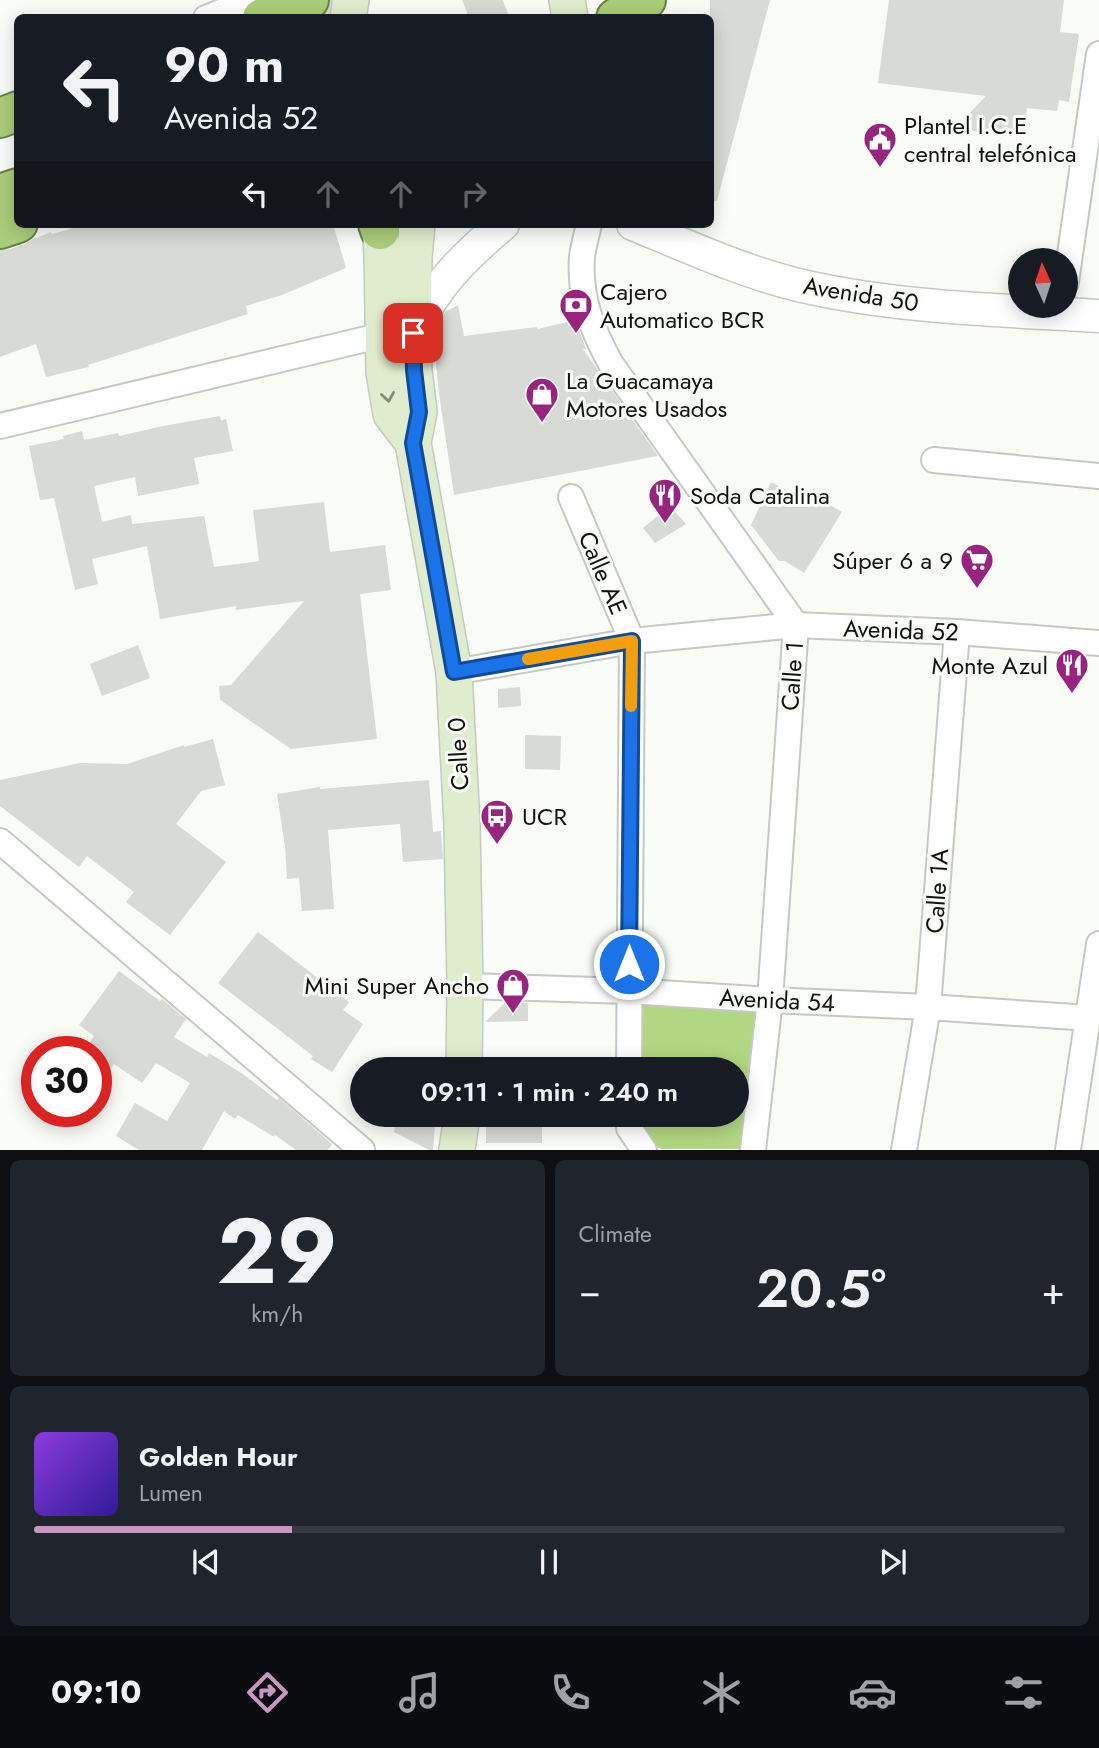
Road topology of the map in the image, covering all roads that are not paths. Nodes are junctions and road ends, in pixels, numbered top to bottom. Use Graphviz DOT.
graph roads {
  1 [pos="251,0"];
  2 [pos="309,0"];
  3 [pos="646,0"];
  4 [pos="216,14"];
  5 [pos="272,14"];
  6 [pos="623,14"];
  7 [pos="1099,54"];
  8 [pos="388,228"];
  9 [pos="391,228"];
  10 [pos="498,228"];
  11 [pos="588,228"];
  12 [pos="644,228"];
  13 [pos="1071,248"];
  14 [pos="414,258"];
  15 [pos="458,265"];
  16 [pos="1008,307"];
  17 [pos="1078,313"];
  18 [pos="1099,316"];
  19 [pos="398,334"];
  20 [pos="0,426"];
  21 [pos="934,460"];
  22 [pos="1099,476"];
  23 [pos="571,497"];
  24 [pos="796,625"];
  25 [pos="957,632"];
  26 [pos="632,641"];
  27 [pos="1099,643"];
  28 [pos="454,672"];
  29 [pos="0,841"];
  30 [pos="1099,944"];
  31 [pos="465,986"];
  32 [pos="629,991"];
  33 [pos="770,1000"];
  34 [pos="928,1007"];
  35 [pos="1089,1018"];
  36 [pos="464,1057"];
  37 [pos="629,1057"];
  38 [pos="460,1127"];
  39 [pos="632,1127"];
  40 [pos="362,1150"];
  41 [pos="457,1150"];
  42 [pos="644,1150"];
  43 [pos="753,1150"];
  44 [pos="904,1150"];
  45 [pos="1068,1150"];
  1 -- 4 [label="street"];
  2 -- 5 [label="highway"];
  3 -- 6 [label="highway"];
  7 -- 13 [label="street"];
  8 -- 19 [label="main road, Calle 0"];
  9 -- 14 [label="main road, Calle 0"];
  10 -- 15 [label="street"];
  11 -- 24 [label="street, Calle 1"];
  12 -- 16 [label="street, Avenida 50"];
  14 -- 15 [label="street"];
  14 -- 19 [label="main road, Calle 0"];
  15 -- 19 [label="street"];
  17 -- 18 [label="street, Avenida 50"];
  19 -- 20 [label="street"];
  19 -- 28 [label="main road, Calle 0"];
  21 -- 22 [label="street"];
  23 -- 26 [label="street, Calle AE"];
  24 -- 25 [label="street, Avenida 52"];
  24 -- 26 [label="street, Avenida 52"];
  24 -- 33 [label="street, Calle 1"];
  25 -- 27 [label="street, Avenida 52"];
  25 -- 34 [label="street, Calle 1A"];
  26 -- 28 [label="street, Avenida 52"];
  26 -- 32 [label="street, Calle AE"];
  28 -- 31 [label="main road, Calle 0"];
  29 -- 40 [label="street"];
  30 -- 35 [label="street"];
  31 -- 32 [label="street, Avenida 54"];
  31 -- 36 [label="main road, Calle 0"];
  32 -- 33 [label="street, Avenida 54"];
  32 -- 37 [label="street, Calle AE"];
  33 -- 34 [label="street, Avenida 54"];
  33 -- 43 [label="street, Calle 1"];
  34 -- 35 [label="street, Avenida 54"];
  34 -- 44 [label="street, Calle 1A"];
  35 -- 45 [label="street"];
  38 -- 41 [label="main road"];
  39 -- 42 [label="street"];
}
